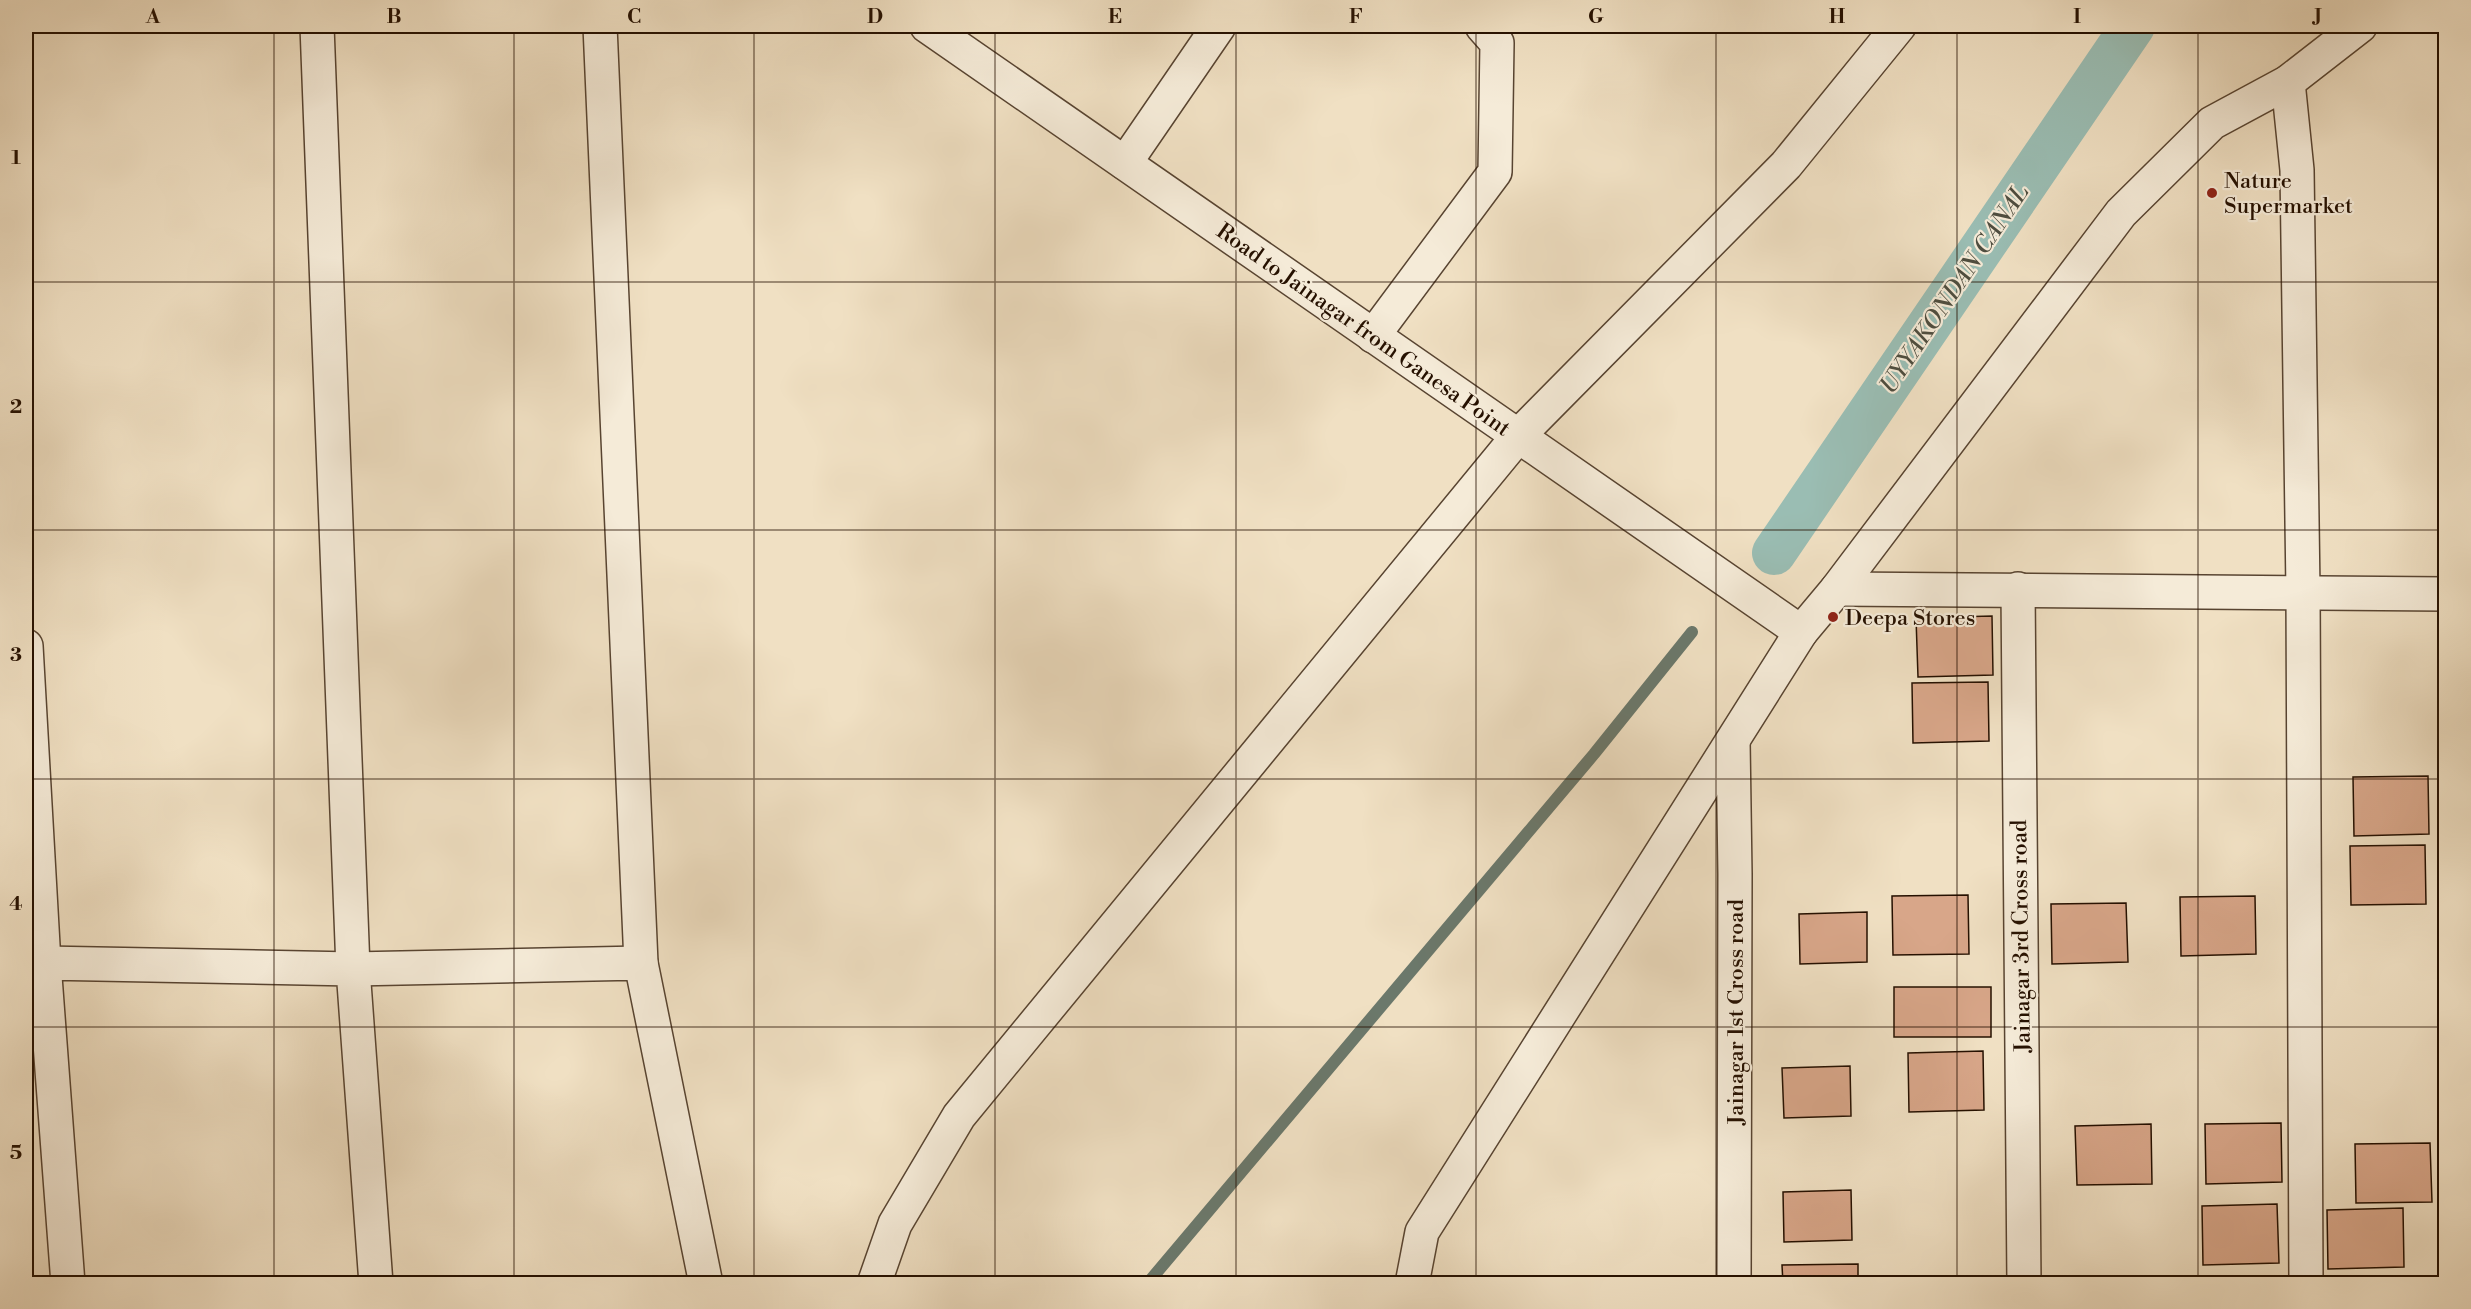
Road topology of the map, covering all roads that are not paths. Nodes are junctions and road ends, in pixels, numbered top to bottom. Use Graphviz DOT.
graph roads {
  1 [pos="317,26"];
  2 [pos="600,26"];
  3 [pos="927,26"];
  4 [pos="1219,26"];
  5 [pos="1482,26"];
  6 [pos="1899,26"];
  7 [pos="2360,26"];
  8 [pos="2288,82"];
  9 [pos="1125,163"];
  10 [pos="1373,336"];
  11 [pos="1519,435"];
  12 [pos="1837,589"];
  13 [pos="2018,589"];
  14 [pos="2303,591"];
  15 [pos="2445,594"];
  16 [pos="1801,632"];
  17 [pos="26,646"];
  18 [pos="1733,741"];
  19 [pos="44,963"];
  20 [pos="641,963"];
  21 [pos="353,969"];
  22 [pos="68,1284"];
  23 [pos="376,1284"];
  24 [pos="706,1284"];
  25 [pos="874,1284"];
  26 [pos="1412,1284"];
  27 [pos="1734,1284"];
  28 [pos="2024,1284"];
  29 [pos="2306,1284"];
  1 -- 21 [label="street"];
  2 -- 20 [label="street"];
  3 -- 9 [label="street, Road to Jainagar from Ganesa Point"];
  4 -- 9 [label="street"];
  5 -- 10 [label="street"];
  6 -- 11 [label="street"];
  7 -- 8 [label="street"];
  8 -- 12 [label="street"];
  8 -- 14 [label="street"];
  9 -- 10 [label="street, Road to Jainagar from Ganesa Point"];
  10 -- 11 [label="street, Road to Jainagar from Ganesa Point"];
  11 -- 16 [label="street, Road to Jainagar from Ganesa Point"];
  11 -- 25 [label="street"];
  12 -- 13 [label="street"];
  12 -- 16 [label="street"];
  13 -- 14 [label="street"];
  13 -- 28 [label="street, Jainagar 3rd Cross road"];
  14 -- 15 [label="street"];
  14 -- 29 [label="street"];
  16 -- 18 [label="street"];
  17 -- 19 [label="street"];
  18 -- 26 [label="street"];
  18 -- 27 [label="street, Jainagar 1st Cross road"];
  19 -- 21 [label="street"];
  19 -- 22 [label="street"];
  20 -- 21 [label="street"];
  20 -- 24 [label="street"];
  21 -- 23 [label="street"];
}
